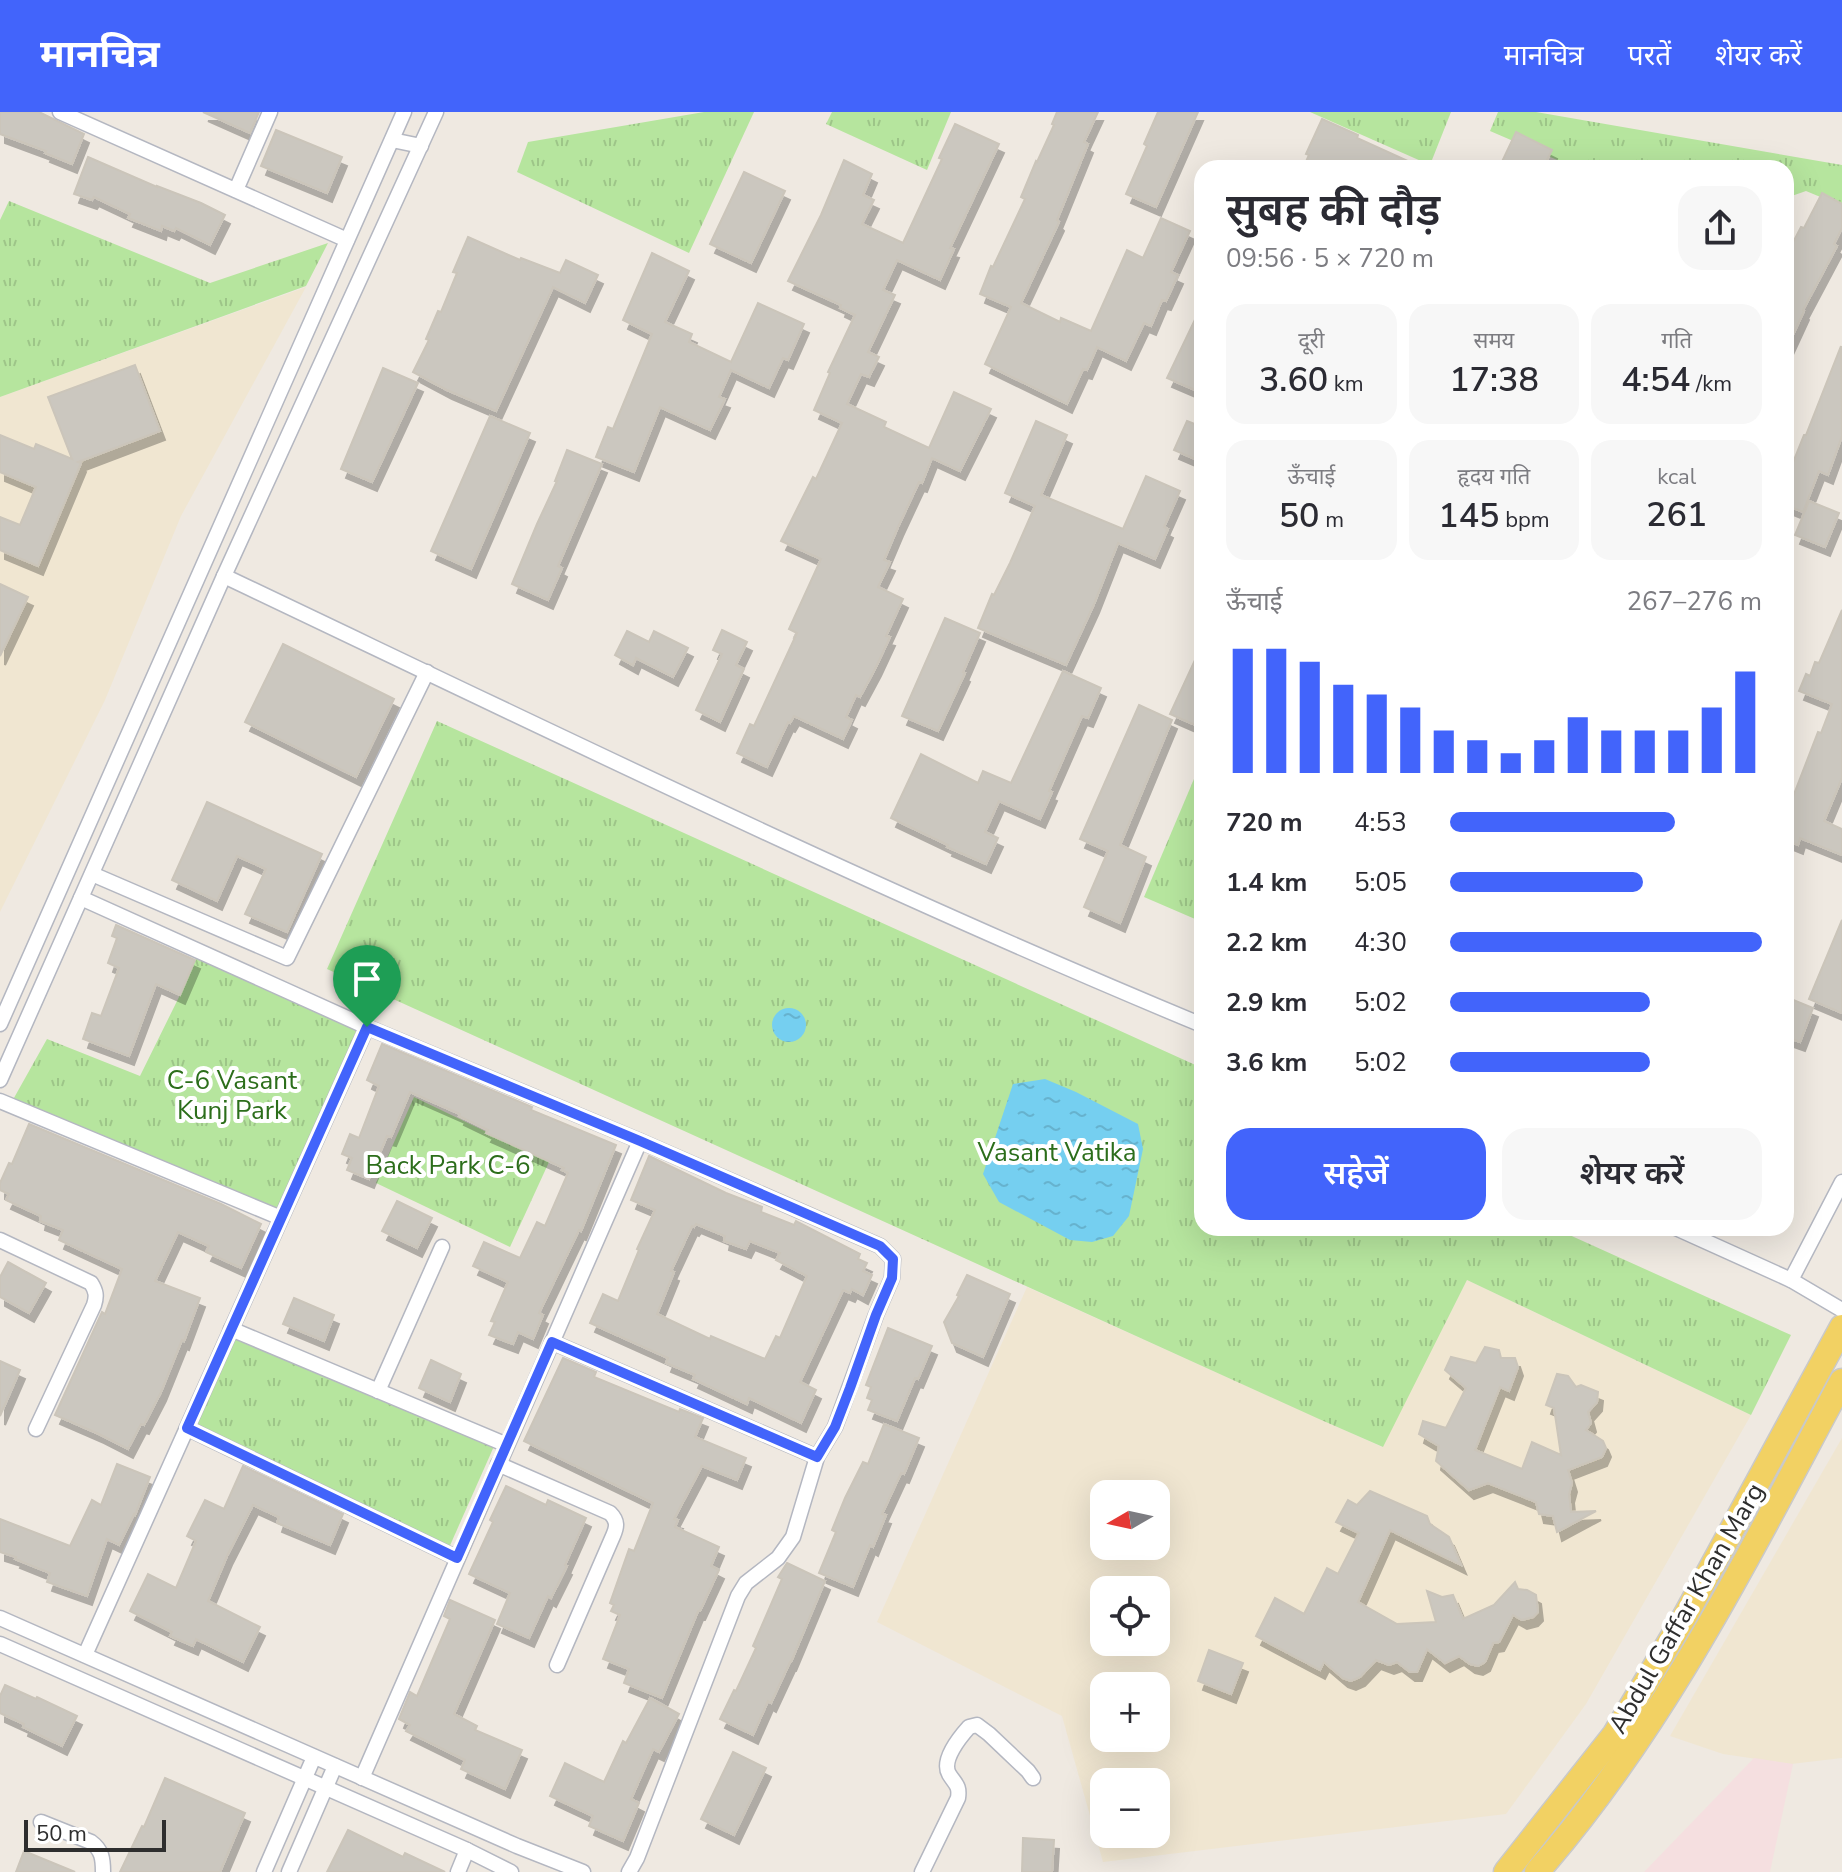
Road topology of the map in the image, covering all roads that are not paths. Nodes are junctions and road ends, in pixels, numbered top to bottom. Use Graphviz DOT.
graph roads {
  1 [pos="60,112"];
  2 [pos="270,112"];
  3 [pos="404,112"];
  4 [pos="436,112"];
  5 [pos="96,119"];
  6 [pos="392,140"];
  7 [pos="421,146"];
  8 [pos="236,190"];
  9 [pos="347,240"];
  10 [pos="224,576"];
  11 [pos="427,672"];
  12 [pos="92,874"];
  13 [pos="81,898"];
  14 [pos="1194,1022"];
  15 [pos="0,1024"];
  16 [pos="367,1027"];
  17 [pos="0,1080"];
  18 [pos="0,1101"];
  19 [pos="640,1141"];
  20 [pos="1842,1182"];
  21 [pos="281,1218"];
  22 [pos="1694,1236"];
  23 [pos="0,1240"];
  24 [pos="442,1247"];
  25 [pos="1791,1280"];
  26 [pos="1842,1310"];
  27 [pos="1842,1327"];
  28 [pos="231,1329"];
  29 [pos="552,1342"];
  30 [pos="1842,1381"];
  31 [pos="378,1391"];
  32 [pos="187,1428"];
  33 [pos="36,1429"];
  34 [pos="507,1445"];
  35 [pos="817,1457"];
  36 [pos="498,1464"];
  37 [pos="457,1558"];
  38 [pos="0,1618"];
  39 [pos="0,1644"];
  40 [pos="85,1655"];
  41 [pos="557,1665"];
  42 [pos="314,1757"];
  43 [pos="335,1766"];
  44 [pos="362,1778"];
  45 [pos="1033,1778"];
  46 [pos="305,1780"];
  47 [pos="326,1789"];
  48 [pos="41,1822"];
  49 [pos="467,1850"];
  50 [pos="103,1872"];
  51 [pos="264,1872"];
  52 [pos="289,1872"];
  53 [pos="458,1872"];
  54 [pos="511,1872"];
  55 [pos="583,1872"];
  56 [pos="629,1872"];
  57 [pos="922,1872"];
  58 [pos="1506,1872"];
  59 [pos="1537,1872"];
  1 -- 5 [label="street"];
  2 -- 8 [label="street"];
  3 -- 6 [label="street"];
  4 -- 7 [label="street"];
  5 -- 8 [label="street"];
  6 -- 7 [label="street"];
  6 -- 9 [label="street"];
  7 -- 10 [label="street"];
  8 -- 9 [label="street"];
  9 -- 15 [label="street"];
  10 -- 11 [label="street"];
  10 -- 12 [label="street"];
  11 -- 12 [label="street"];
  11 -- 14 [label="street"];
  12 -- 13 [label="street"];
  13 -- 16 [label="street"];
  13 -- 17 [label="street"];
  16 -- 19 [label="street"];
  16 -- 21 [label="street"];
  18 -- 21 [label="street"];
  19 -- 29 [label="street"];
  19 -- 35 [label="street"];
  20 -- 25 [label="street"];
  21 -- 28 [label="street"];
  22 -- 25 [label="street"];
  23 -- 33 [label="street"];
  24 -- 31 [label="street"];
  25 -- 26 [label="street"];
  27 -- 58 [label="main road, Abdul Gaffar Khan Marg"];
  28 -- 31 [label="street"];
  28 -- 32 [label="street"];
  29 -- 34 [label="street"];
  29 -- 35 [label="street"];
  30 -- 59 [label="main road, Abdul Gaffar Khan Marg"];
  31 -- 34 [label="street"];
  32 -- 37 [label="street"];
  32 -- 40 [label="street"];
  34 -- 36 [label="street"];
  35 -- 56 [label="street"];
  36 -- 37 [label="street"];
  36 -- 41 [label="street"];
  37 -- 44 [label="street"];
  38 -- 40 [label="street"];
  39 -- 46 [label="street"];
  40 -- 42 [label="street"];
  42 -- 43 [label="street"];
  42 -- 46 [label="street"];
  43 -- 44 [label="street"];
  43 -- 47 [label="street"];
  44 -- 55 [label="street"];
  45 -- 57 [label="street"];
  46 -- 47 [label="street"];
  46 -- 51 [label="street"];
  47 -- 49 [label="street"];
  47 -- 52 [label="street"];
  48 -- 50 [label="street"];
  49 -- 53 [label="street"];
  49 -- 54 [label="street"];
}
